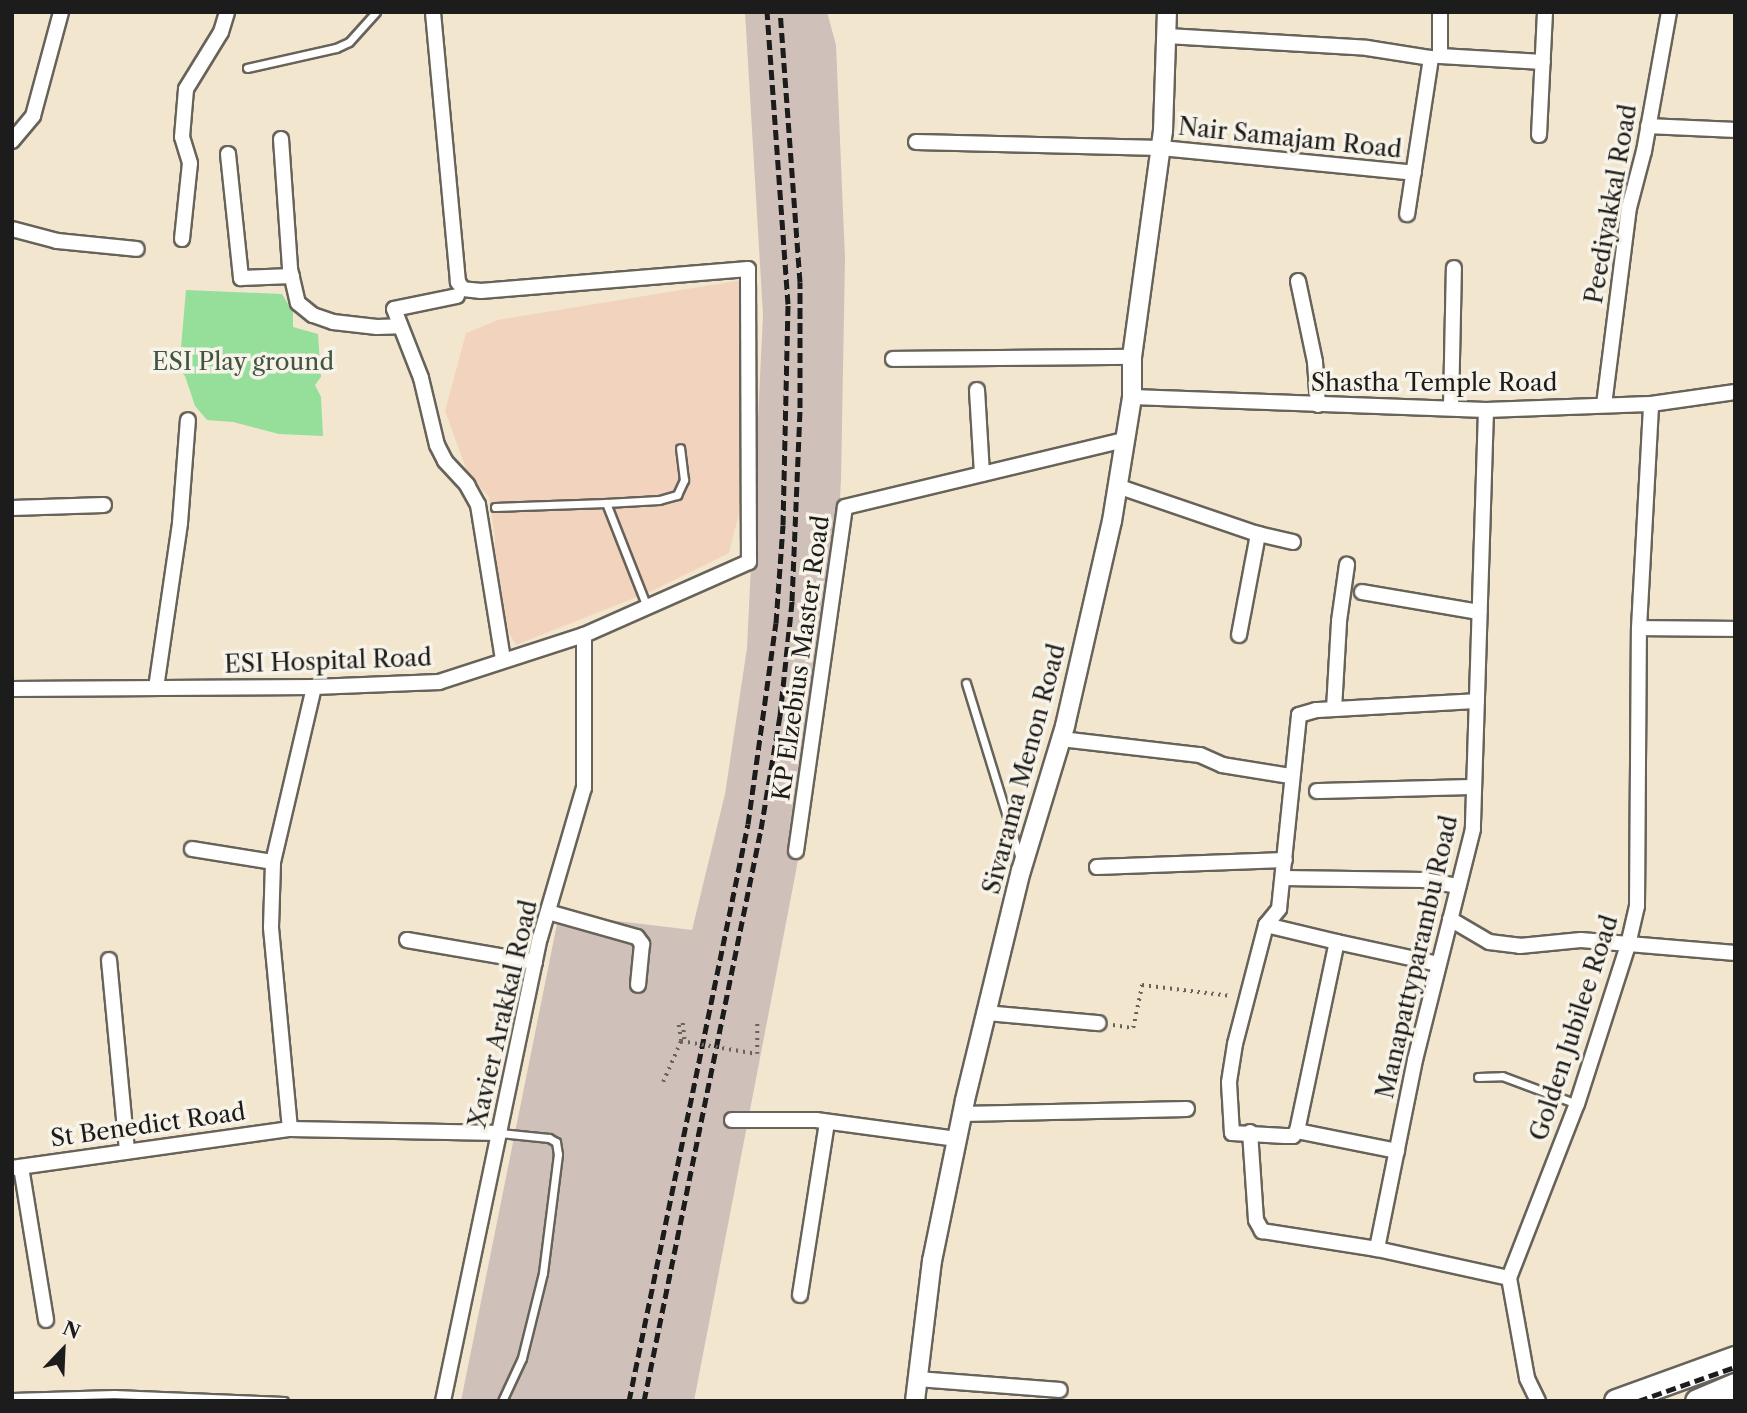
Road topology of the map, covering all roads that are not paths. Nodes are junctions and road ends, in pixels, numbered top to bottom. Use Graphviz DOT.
graph roads {
  1 [pos="61,12"];
  2 [pos="227,12"];
  3 [pos="376,12"];
  4 [pos="433,12"];
  5 [pos="1167,12"];
  6 [pos="1440,12"];
  7 [pos="1545,12"];
  8 [pos="1669,12"];
  9 [pos="1167,36"];
  10 [pos="1543,62"];
  11 [pos="247,68"];
  12 [pos="1648,126"];
  13 [pos="1735,130"];
  14 [pos="1539,135"];
  15 [pos="281,139"];
  16 [pos="12,141"];
  17 [pos="916,142"];
  18 [pos="1161,148"];
  19 [pos="228,154"];
  20 [pos="1414,173"];
  21 [pos="1407,215"];
  22 [pos="12,229"];
  23 [pos="182,239"];
  24 [pos="137,250"];
  25 [pos="1454,268"];
  26 [pos="292,276"];
  27 [pos="1298,281"];
  28 [pos="457,296"];
  29 [pos="400,326"];
  30 [pos="1132,357"];
  31 [pos="893,359"];
  32 [pos="977,390"];
  33 [pos="1735,392"];
  34 [pos="1132,397"];
  35 [pos="1651,404"];
  36 [pos="1318,405"];
  37 [pos="1604,405"];
  38 [pos="1451,407"];
  39 [pos="1486,410"];
  40 [pos="188,420"];
  41 [pos="1125,440"];
  42 [pos="680,448"];
  43 [pos="982,474"];
  44 [pos="1118,486"];
  45 [pos="606,502"];
  46 [pos="104,505"];
  47 [pos="12,508"];
  48 [pos="495,508"];
  49 [pos="1258,534"];
  50 [pos="1293,542"];
  51 [pos="1347,565"];
  52 [pos="1363,592"];
  53 [pos="647,607"];
  54 [pos="1479,612"];
  55 [pos="1639,628"];
  56 [pos="1735,629"];
  57 [pos="584,635"];
  58 [pos="1239,635"];
  59 [pos="503,659"];
  60 [pos="966,682"];
  61 [pos="314,687"];
  62 [pos="156,688"];
  63 [pos="12,689"];
  64 [pos="1477,701"];
  65 [pos="1334,709"];
  66 [pos="1060,739"];
  67 [pos="1290,776"];
  68 [pos="1474,787"];
  69 [pos="1317,791"];
  70 [pos="192,849"];
  71 [pos="796,851"];
  72 [pos="1285,860"];
  73 [pos="273,862"];
  74 [pos="1022,867"];
  75 [pos="1097,867"];
  76 [pos="1283,878"];
  77 [pos="1458,886"];
  78 [pos="548,912"];
  79 [pos="1450,919"];
  80 [pos="1266,925"];
  81 [pos="407,940"];
  82 [pos="1337,942"];
  83 [pos="1628,945"];
  84 [pos="1735,953"];
  85 [pos="109,960"];
  86 [pos="535,962"];
  87 [pos="1438,964"];
  88 [pos="638,985"];
  89 [pos="986,1013"];
  90 [pos="1099,1023"];
  91 [pos="1478,1077"];
  92 [pos="1577,1104"];
  93 [pos="1187,1109"];
  94 [pos="962,1114"];
  95 [pos="732,1120"];
  96 [pos="827,1122"];
  97 [pos="290,1129"];
  98 [pos="1297,1130"];
  99 [pos="1250,1132"];
  100 [pos="500,1133"];
  101 [pos="957,1139"];
  102 [pos="127,1151"];
  103 [pos="1397,1151"];
  104 [pos="17,1167"];
  105 [pos="1377,1249"];
  106 [pos="1509,1278"];
  107 [pos="800,1295"];
  108 [pos="46,1320"];
  109 [pos="1735,1358"];
  110 [pos="918,1379"];
  111 [pos="1735,1385"];
  112 [pos="1060,1390"];
  113 [pos="12,1397"];
  114 [pos="284,1401"];
  115 [pos="443,1401"];
  116 [pos="502,1401"];
  117 [pos="915,1401"];
  118 [pos="1538,1401"];
  119 [pos="1616,1401"];
  120 [pos="1697,1401"];
  1 -- 16 [label="street"];
  2 -- 23 [label="street"];
  3 -- 11 [label="lane"];
  4 -- 53 [label="street, ESI Hospital Road"];
  5 -- 9 [label="street, Sivarama Menon Road"];
  6 -- 10 [label="street"];
  7 -- 10 [label="street"];
  8 -- 12 [label="street, Peediyakkal Road"];
  9 -- 18 [label="street, Sivarama Menon Road"];
  9 -- 20 [label="street"];
  10 -- 14 [label="street"];
  12 -- 13 [label="street"];
  12 -- 37 [label="street, Peediyakkal Road"];
  15 -- 26 [label="street"];
  17 -- 18 [label="street"];
  18 -- 20 [label="street, Nair Samajam Road"];
  18 -- 30 [label="street, Sivarama Menon Road"];
  19 -- 26 [label="street"];
  20 -- 21 [label="street"];
  22 -- 24 [label="street"];
  25 -- 38 [label="street"];
  26 -- 29 [label="street"];
  27 -- 36 [label="street"];
  28 -- 29 [label="street"];
  29 -- 59 [label="street"];
  30 -- 31 [label="street"];
  30 -- 34 [label="street, Sivarama Menon Road"];
  32 -- 43 [label="street"];
  33 -- 35 [label="street, Shastha Temple Road"];
  34 -- 36 [label="street, Shastha Temple Road"];
  34 -- 41 [label="street, Sivarama Menon Road"];
  35 -- 37 [label="street, Shastha Temple Road"];
  35 -- 55 [label="street, Golden Jubilee Road"];
  36 -- 38 [label="street, Shastha Temple Road"];
  37 -- 39 [label="street, Shastha Temple Road"];
  38 -- 39 [label="street, Shastha Temple Road"];
  39 -- 54 [label="street, Manapattyparambu Road"];
  40 -- 62 [label="street"];
  41 -- 43 [label="street, KP Elzebius Master Road"];
  41 -- 44 [label="street, Sivarama Menon Road"];
  42 -- 45 [label="lane"];
  43 -- 71 [label="street, KP Elzebius Master Road"];
  44 -- 49 [label="street"];
  44 -- 66 [label="street, Sivarama Menon Road"];
  45 -- 48 [label="lane"];
  45 -- 53 [label="lane"];
  46 -- 47 [label="street"];
  49 -- 50 [label="street"];
  49 -- 58 [label="street"];
  51 -- 65 [label="street"];
  52 -- 54 [label="street"];
  53 -- 57 [label="street, ESI Hospital Road"];
  54 -- 64 [label="street, Manapattyparambu Road"];
  55 -- 56 [label="street"];
  55 -- 83 [label="street, Golden Jubilee Road"];
  57 -- 59 [label="street, ESI Hospital Road"];
  57 -- 78 [label="street, Xavier Arakkal Road"];
  59 -- 61 [label="street, ESI Hospital Road"];
  60 -- 74 [label="lane"];
  61 -- 62 [label="street, ESI Hospital Road"];
  61 -- 73 [label="street"];
  62 -- 63 [label="street, ESI Hospital Road"];
  64 -- 65 [label="street"];
  64 -- 68 [label="street, Manapattyparambu Road"];
  65 -- 67 [label="street"];
  66 -- 67 [label="street"];
  66 -- 74 [label="street, Sivarama Menon Road"];
  67 -- 72 [label="street"];
  68 -- 69 [label="street"];
  68 -- 77 [label="street, Manapattyparambu Road"];
  70 -- 73 [label="street"];
  72 -- 75 [label="street"];
  72 -- 76 [label="street"];
  73 -- 97 [label="street"];
  74 -- 89 [label="street, Sivarama Menon Road"];
  76 -- 77 [label="street"];
  76 -- 80 [label="street"];
  77 -- 79 [label="street, Manapattyparambu Road"];
  78 -- 86 [label="street, Xavier Arakkal Road"];
  78 -- 88 [label="street"];
  79 -- 83 [label="street"];
  79 -- 87 [label="street, Manapattyparambu Road"];
  80 -- 82 [label="street"];
  80 -- 99 [label="street"];
  81 -- 86 [label="street"];
  82 -- 87 [label="street"];
  82 -- 98 [label="street"];
  83 -- 84 [label="street"];
  83 -- 92 [label="street, Golden Jubilee Road"];
  85 -- 102 [label="street"];
  86 -- 100 [label="street, Xavier Arakkal Road"];
  87 -- 103 [label="street, Manapattyparambu Road"];
  89 -- 90 [label="street"];
  89 -- 94 [label="street, Sivarama Menon Road"];
  91 -- 92 [label="lane"];
  92 -- 106 [label="street, Golden Jubilee Road"];
  93 -- 94 [label="street"];
  94 -- 101 [label="street, Sivarama Menon Road"];
  95 -- 96 [label="street"];
  96 -- 101 [label="street"];
  96 -- 107 [label="street"];
  97 -- 100 [label="street, St Benedict Road"];
  97 -- 102 [label="street, St Benedict Road"];
  98 -- 99 [label="street"];
  98 -- 103 [label="street"];
  99 -- 105 [label="street"];
  100 -- 115 [label="street, Xavier Arakkal Road"];
  100 -- 116 [label="lane"];
  101 -- 110 [label="street, Sivarama Menon Road"];
  102 -- 104 [label="street, St Benedict Road"];
  103 -- 105 [label="street, Manapattyparambu Road"];
  104 -- 108 [label="street"];
  105 -- 106 [label="street"];
  106 -- 118 [label="street"];
  109 -- 119 [label="main road"];
  110 -- 112 [label="street"];
  110 -- 117 [label="street, Sivarama Menon Road"];
  111 -- 120 [label="main road"];
  113 -- 114 [label="lane"];
}
